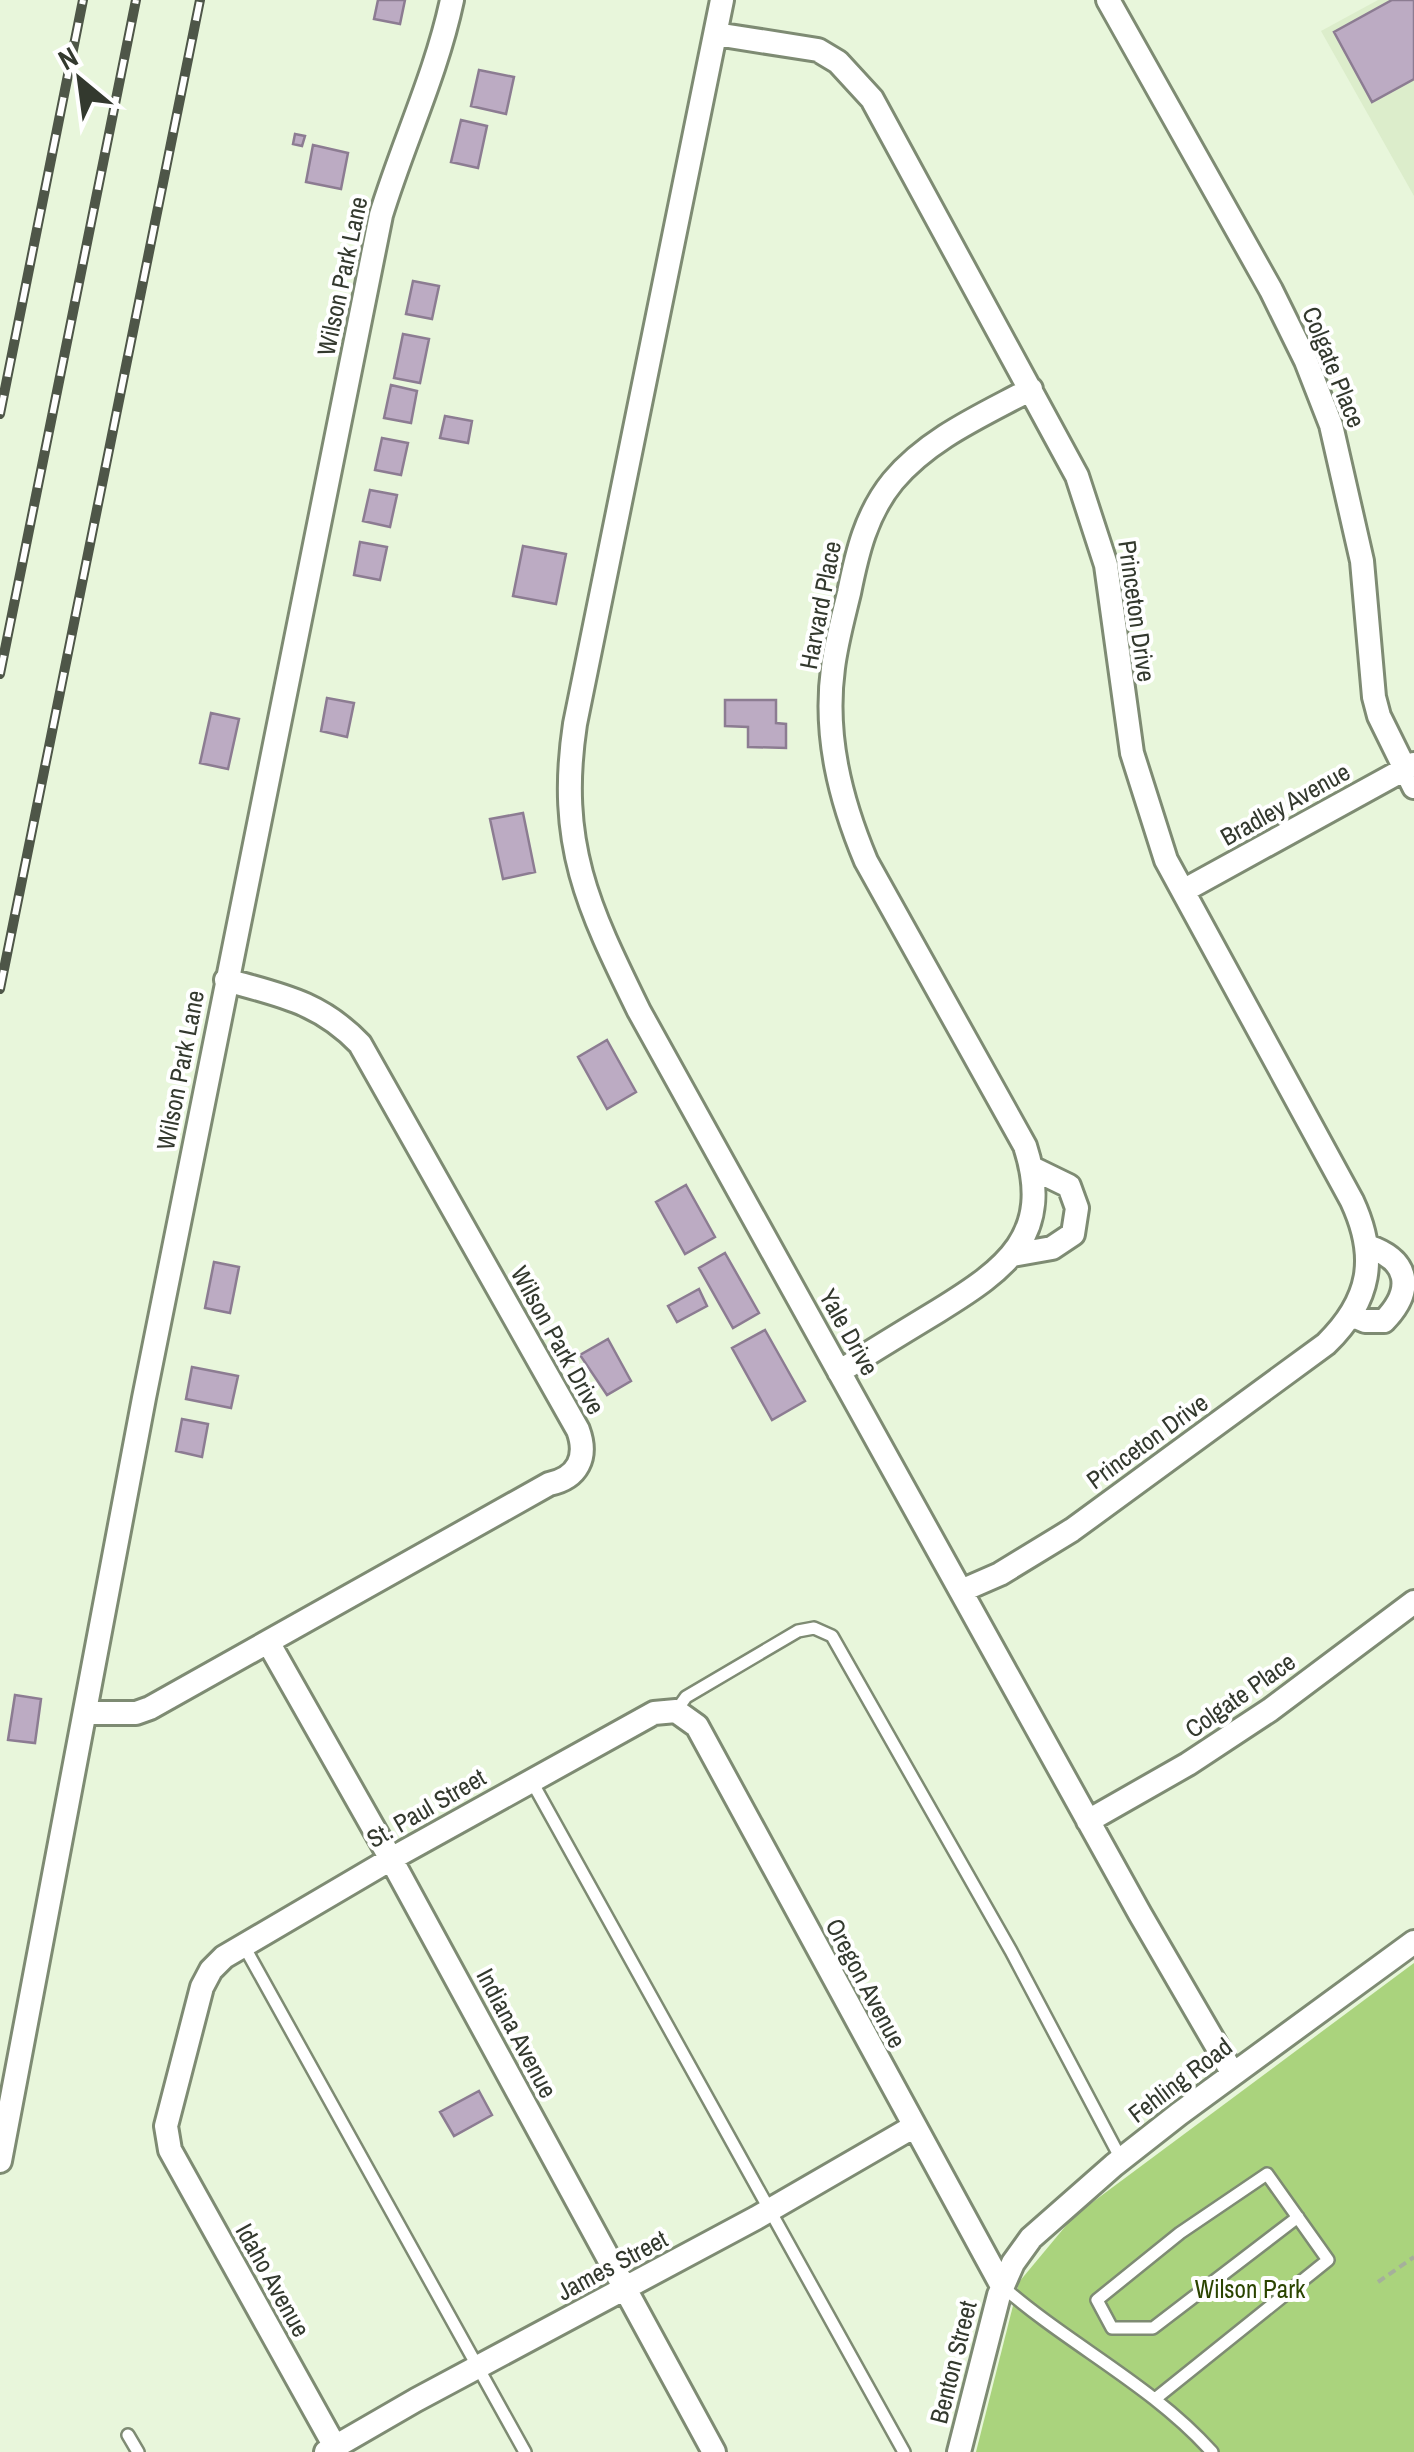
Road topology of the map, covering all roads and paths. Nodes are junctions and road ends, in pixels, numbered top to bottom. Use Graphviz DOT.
graph roads {
  1 [pos="452,0"];
  2 [pos="722,0"];
  3 [pos="1108,0"];
  4 [pos="716,34"];
  5 [pos="1031,389"];
  6 [pos="1411,773"];
  7 [pos="1182,891"];
  8 [pos="226,980"];
  9 [pos="1032,1168"];
  10 [pos="1367,1246"];
  11 [pos="1012,1255"];
  12 [pos="1351,1315"];
  13 [pos="839,1372"];
  14 [pos="961,1591"];
  15 [pos="1414,1602"];
  16 [pos="268,1642"];
  17 [pos="676,1712"];
  18 [pos="85,1713"];
  19 [pos="531,1780"];
  20 [pos="1088,1820"];
  21 [pos="391,1858"];
  22 [pos="1414,1942"];
  23 [pos="244,1946"];
  24 [pos="1233,2074"];
  25 [pos="913,2127"];
  26 [pos="166,2132"];
  27 [pos="1121,2159"];
  28 [pos="0,2161"];
  29 [pos="770,2210"];
  30 [pos="1298,2217"];
  31 [pos="1414,2257"];
  32 [pos="1378,2282"];
  33 [pos="1002,2286"];
  34 [pos="624,2290"];
  35 [pos="476,2368"];
  36 [pos="1154,2399"];
  37 [pos="128,2435"];
  38 [pos="333,2450"];
  39 [pos="138,2452"];
  40 [pos="526,2452"];
  41 [pos="714,2452"];
  42 [pos="904,2452"];
  43 [pos="959,2452"];
  44 [pos="1212,2452"];
  1 -- 8 [label="street, Wilson Park Lane"];
  2 -- 4 [label="street"];
  3 -- 6 [label="street, Colgate Place"];
  4 -- 5 [label="street, Princeton Drive"];
  4 -- 13 [label="street, Yale Drive"];
  5 -- 7 [label="street, Princeton Drive"];
  5 -- 9 [label="street, Harvard Place"];
  6 -- 7 [label="street, Bradley Avenue"];
  7 -- 10 [label="street, Princeton Drive"];
  8 -- 16 [label="street, Wilson Park Drive"];
  8 -- 18 [label="street, Wilson Park Lane"];
  9 -- 11 [label="street, Harvard Place"];
  9 -- 11 [label="street, Harvard Place"];
  10 -- 12 [label="street, Princeton Drive"];
  10 -- 12 [label="street"];
  11 -- 13 [label="street, Harvard Place"];
  12 -- 14 [label="street, Princeton Drive"];
  13 -- 14 [label="street, Yale Drive"];
  14 -- 20 [label="street, Yale Drive"];
  15 -- 20 [label="street, Colgate Place"];
  16 -- 18 [label="street, Wilson Park Drive"];
  16 -- 21 [label="street, Indiana Avenue"];
  17 -- 19 [label="street, St. Paul Street"];
  17 -- 25 [label="street, Oregon Avenue"];
  17 -- 27 [label="lane"];
  18 -- 28 [label="street, Wilson Park Lane"];
  19 -- 21 [label="street, St. Paul Street"];
  19 -- 29 [label="lane"];
  20 -- 24 [label="street, Yale Drive"];
  21 -- 23 [label="street, St. Paul Street"];
  21 -- 34 [label="street, Indiana Avenue"];
  22 -- 24 [label="street, Fehling Road"];
  23 -- 26 [label="street, St. Paul Street"];
  23 -- 35 [label="lane"];
  24 -- 27 [label="street, Fehling Road"];
  25 -- 29 [label="street, James Street"];
  25 -- 33 [label="street, Oregon Avenue"];
  26 -- 38 [label="street, Idaho Avenue"];
  27 -- 33 [label="street, Fehling Road"];
  29 -- 34 [label="street, James Street"];
  29 -- 42 [label="lane"];
  30 -- 30 [label="lane"];
  30 -- 36 [label="lane"];
  31 -- 32 [label="path"];
  33 -- 36 [label="lane"];
  33 -- 43 [label="street, Benton Street"];
  34 -- 35 [label="street, James Street"];
  34 -- 41 [label="street, Indiana Avenue"];
  35 -- 38 [label="street, James Street"];
  35 -- 40 [label="lane"];
  36 -- 44 [label="lane"];
  37 -- 39 [label="lane"];
}
